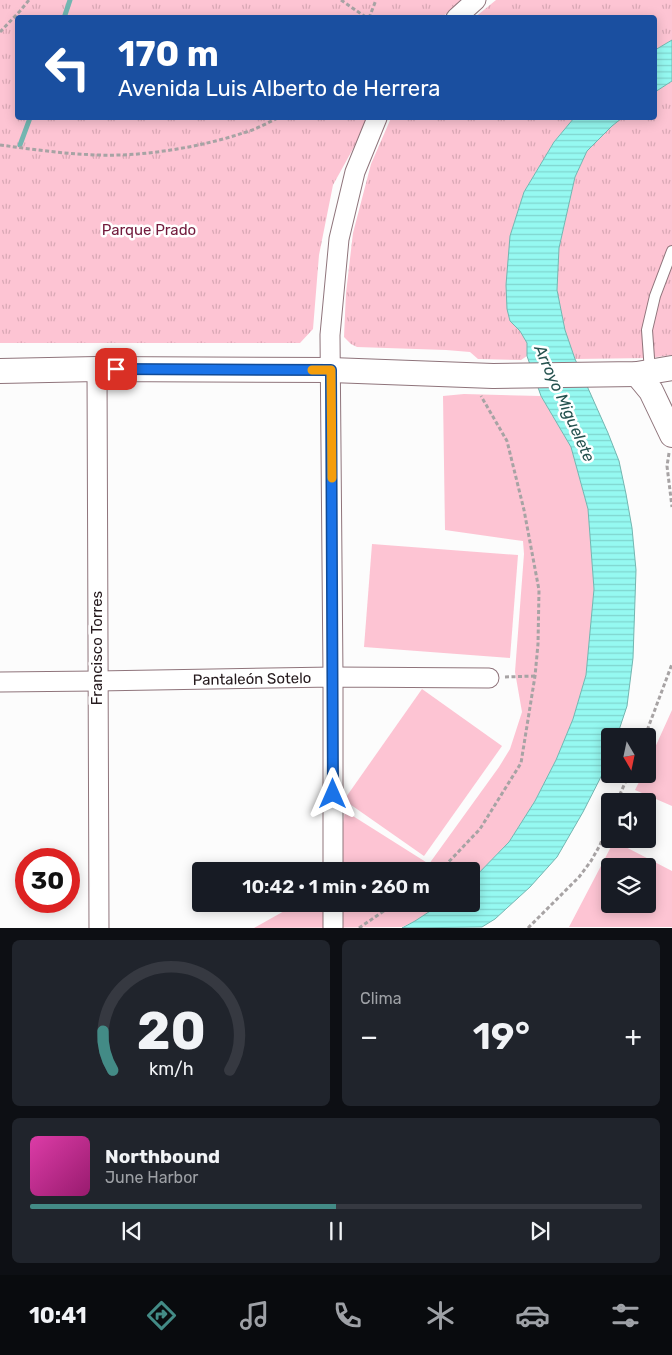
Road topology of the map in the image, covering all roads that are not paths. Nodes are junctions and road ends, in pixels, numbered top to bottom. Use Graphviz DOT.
graph roads {
  1 [pos="476,0"];
  2 [pos="459,15"];
  3 [pos="376,120"];
  4 [pos="672,251"];
  5 [pos="97,369"];
  6 [pos="331,370"];
  7 [pos="0,371"];
  8 [pos="653,371"];
  9 [pos="672,434"];
  10 [pos="333,677"];
  11 [pos="489,678"];
  12 [pos="97,681"];
  13 [pos="0,682"];
  14 [pos="333,862"];
  15 [pos="333,912"];
  16 [pos="99,928"];
  17 [pos="333,928"];
  1 -- 2 [label="street"];
  3 -- 6 [label="street"];
  4 -- 8 [label="lane"];
  5 -- 6 [label="street"];
  5 -- 7 [label="street"];
  5 -- 12 [label="street, Francisco Torres"];
  6 -- 8 [label="street"];
  6 -- 10 [label="street"];
  8 -- 9 [label="street"];
  10 -- 11 [label="street, Pantaleón Sotelo"];
  10 -- 12 [label="street, Pantaleón Sotelo"];
  10 -- 14 [label="street"];
  12 -- 13 [label="street, Pantaleón Sotelo"];
  12 -- 16 [label="street, Francisco Torres"];
  15 -- 17 [label="street"];
}
